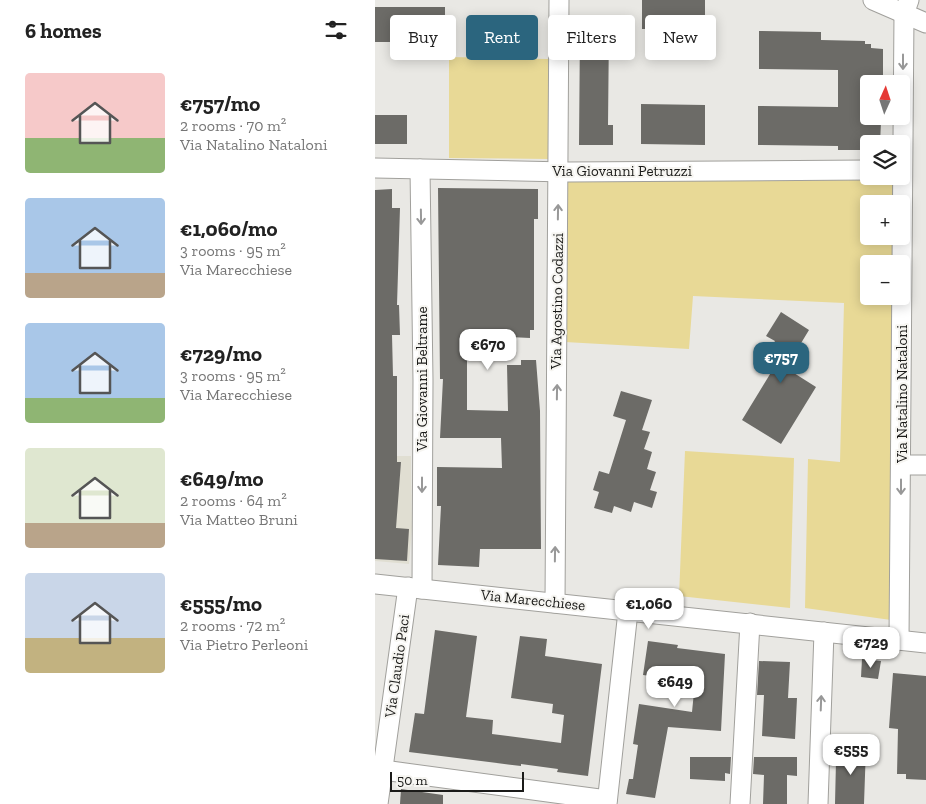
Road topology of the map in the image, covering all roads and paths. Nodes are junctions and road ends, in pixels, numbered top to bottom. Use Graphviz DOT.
graph roads {
  1 [pos="559,0"];
  2 [pos="873,0"];
  3 [pos="906,7"];
  4 [pos="926,23"];
  5 [pos="903,135"];
  6 [pos="375,168"];
  7 [pos="420,169"];
  8 [pos="860,170"];
  9 [pos="559,172"];
  10 [pos="902,185"];
  11 [pos="901,464"];
  12 [pos="926,465"];
  13 [pos="375,584"];
  14 [pos="415,588"];
  15 [pos="555,603"];
  16 [pos="628,611"];
  17 [pos="750,624"];
  18 [pos="824,632"];
  19 [pos="899,640"];
  20 [pos="926,643"];
  21 [pos="383,770"];
  22 [pos="607,802"];
  23 [pos="378,804"];
  24 [pos="740,804"];
  25 [pos="818,804"];
  1 -- 9 [label="street, Via Agostino Codazzi"];
  2 -- 3 [label="street"];
  3 -- 4 [label="street"];
  3 -- 5 [label="street, Via Natalino Nataloni, one-way"];
  6 -- 7 [label="street, Via Giovanni Petruzzi"];
  7 -- 9 [label="street, Via Giovanni Petruzzi"];
  7 -- 14 [label="street, Via Giovanni Beltrame, one-way"];
  8 -- 9 [label="street, Via Giovanni Petruzzi"];
  15 -- 9 [label="street, Via Agostino Codazzi, one-way"];
  10 -- 11 [label="street, Via Natalino Nataloni"];
  11 -- 12 [label="street"];
  11 -- 19 [label="street, Via Natalino Nataloni, one-way"];
  13 -- 14 [label="street, Via Marecchiese"];
  14 -- 15 [label="street, Via Marecchiese"];
  14 -- 21 [label="street, Via Claudio Paci"];
  15 -- 16 [label="street, Via Marecchiese"];
  16 -- 17 [label="street, Via Marecchiese"];
  16 -- 22 [label="street"];
  17 -- 18 [label="street, Via Marecchiese"];
  17 -- 24 [label="street"];
  18 -- 19 [label="street, Via Marecchiese"];
  25 -- 18 [label="street, one-way"];
  19 -- 20 [label="street, Via Marecchiese"];
  21 -- 22 [label="street"];
  21 -- 23 [label="street, Via Claudio Paci"];
}
